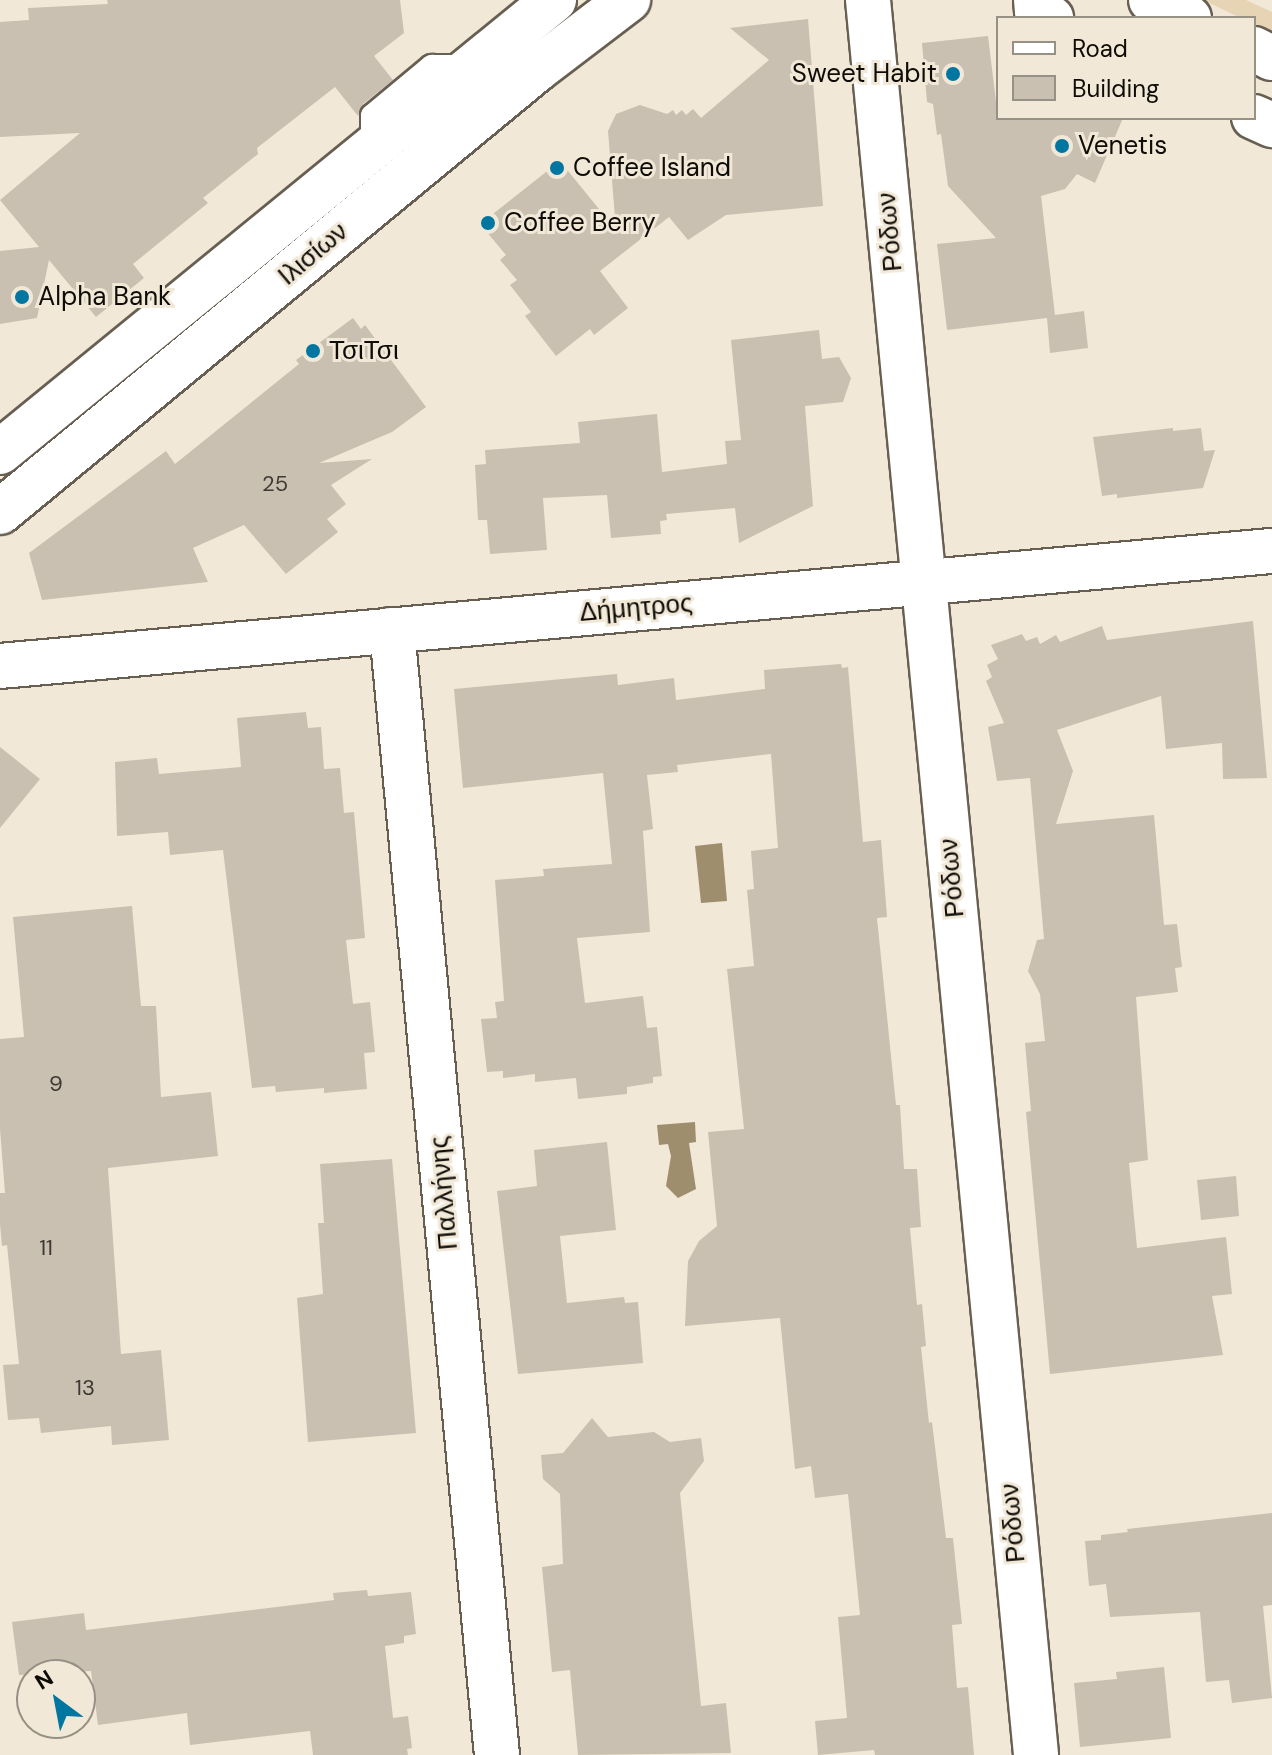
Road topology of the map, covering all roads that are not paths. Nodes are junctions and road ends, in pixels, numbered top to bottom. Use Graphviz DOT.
graph roads {
  1 [pos="554,0"];
  2 [pos="628,0"];
  3 [pos="868,0"];
  4 [pos="1036,0"];
  5 [pos="1151,0"];
  6 [pos="1047,16"];
  7 [pos="1185,16"];
  8 [pos="0,452"];
  9 [pos="0,512"];
  10 [pos="1272,551"];
  11 [pos="923,582"];
  12 [pos="392,630"];
  13 [pos="0,666"];
  14 [pos="497,1755"];
  15 [pos="1036,1755"];
  1 -- 8 [label="street, Ιλισίων"];
  2 -- 9 [label="street, Ιλισίων"];
  3 -- 11 [label="street, Ρόδων"];
  4 -- 6 [label="street"];
  5 -- 7 [label="street"];
  10 -- 11 [label="street, Δήμητρος"];
  11 -- 12 [label="street, Δήμητρος"];
  11 -- 15 [label="street, Ρόδων"];
  12 -- 13 [label="street, Δήμητρος"];
  12 -- 14 [label="street, Παλλήνης"];
}
